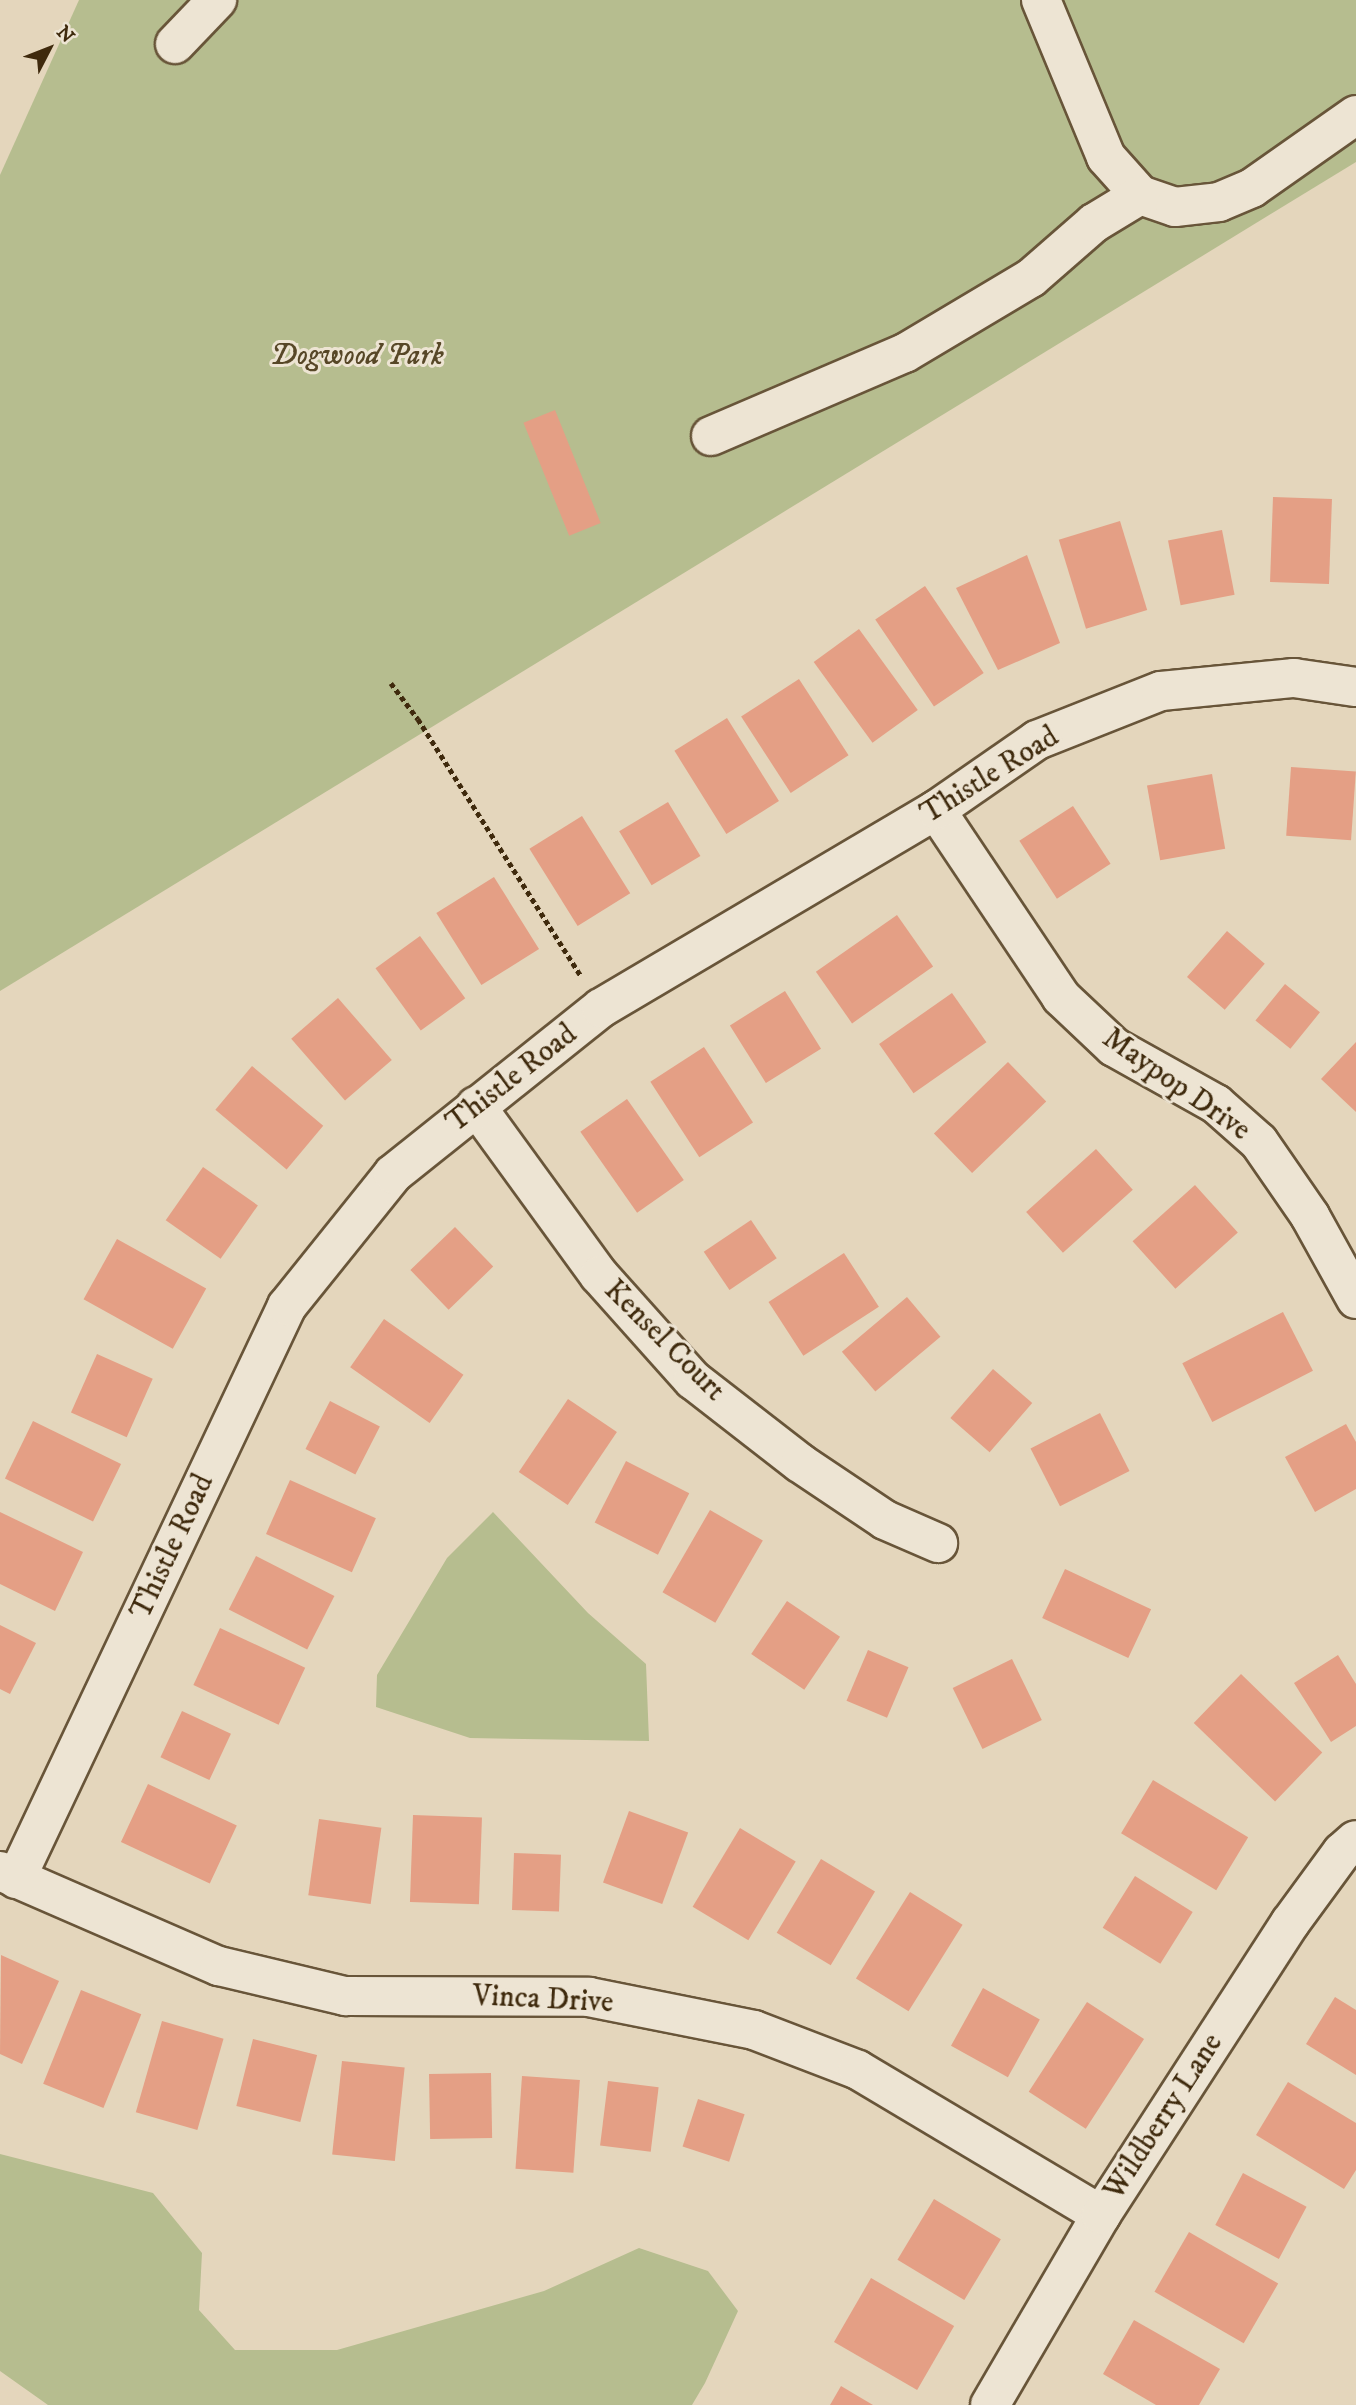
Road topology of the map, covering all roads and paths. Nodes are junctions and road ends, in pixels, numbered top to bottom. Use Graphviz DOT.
graph roads {
  1 [pos="217,0"];
  2 [pos="1041,0"];
  3 [pos="176,44"];
  4 [pos="1356,115"];
  5 [pos="1140,195"];
  6 [pos="711,436"];
  7 [pos="391,683"];
  8 [pos="1356,687"];
  9 [pos="936,810"];
  10 [pos="601,1008"];
  11 [pos="476,1106"];
  12 [pos="1356,1299"];
  13 [pos="938,1543"];
  14 [pos="1356,1840"];
  15 [pos="8,1875"];
  16 [pos="1101,2215"];
  17 [pos="990,2405"];
  1 -- 3 [label="street"];
  2 -- 5 [label="street"];
  4 -- 5 [label="street"];
  5 -- 6 [label="street"];
  7 -- 10 [label="path"];
  8 -- 9 [label="street, Thistle Road"];
  9 -- 10 [label="street, Thistle Road"];
  9 -- 12 [label="street, Maypop Drive"];
  10 -- 11 [label="street, Thistle Road"];
  11 -- 13 [label="street, Kensel Court"];
  11 -- 15 [label="street, Thistle Road"];
  14 -- 16 [label="street, Wildberry Lane"];
  15 -- 16 [label="street, Vinca Drive"];
  16 -- 17 [label="street, Wildberry Lane"];
}
